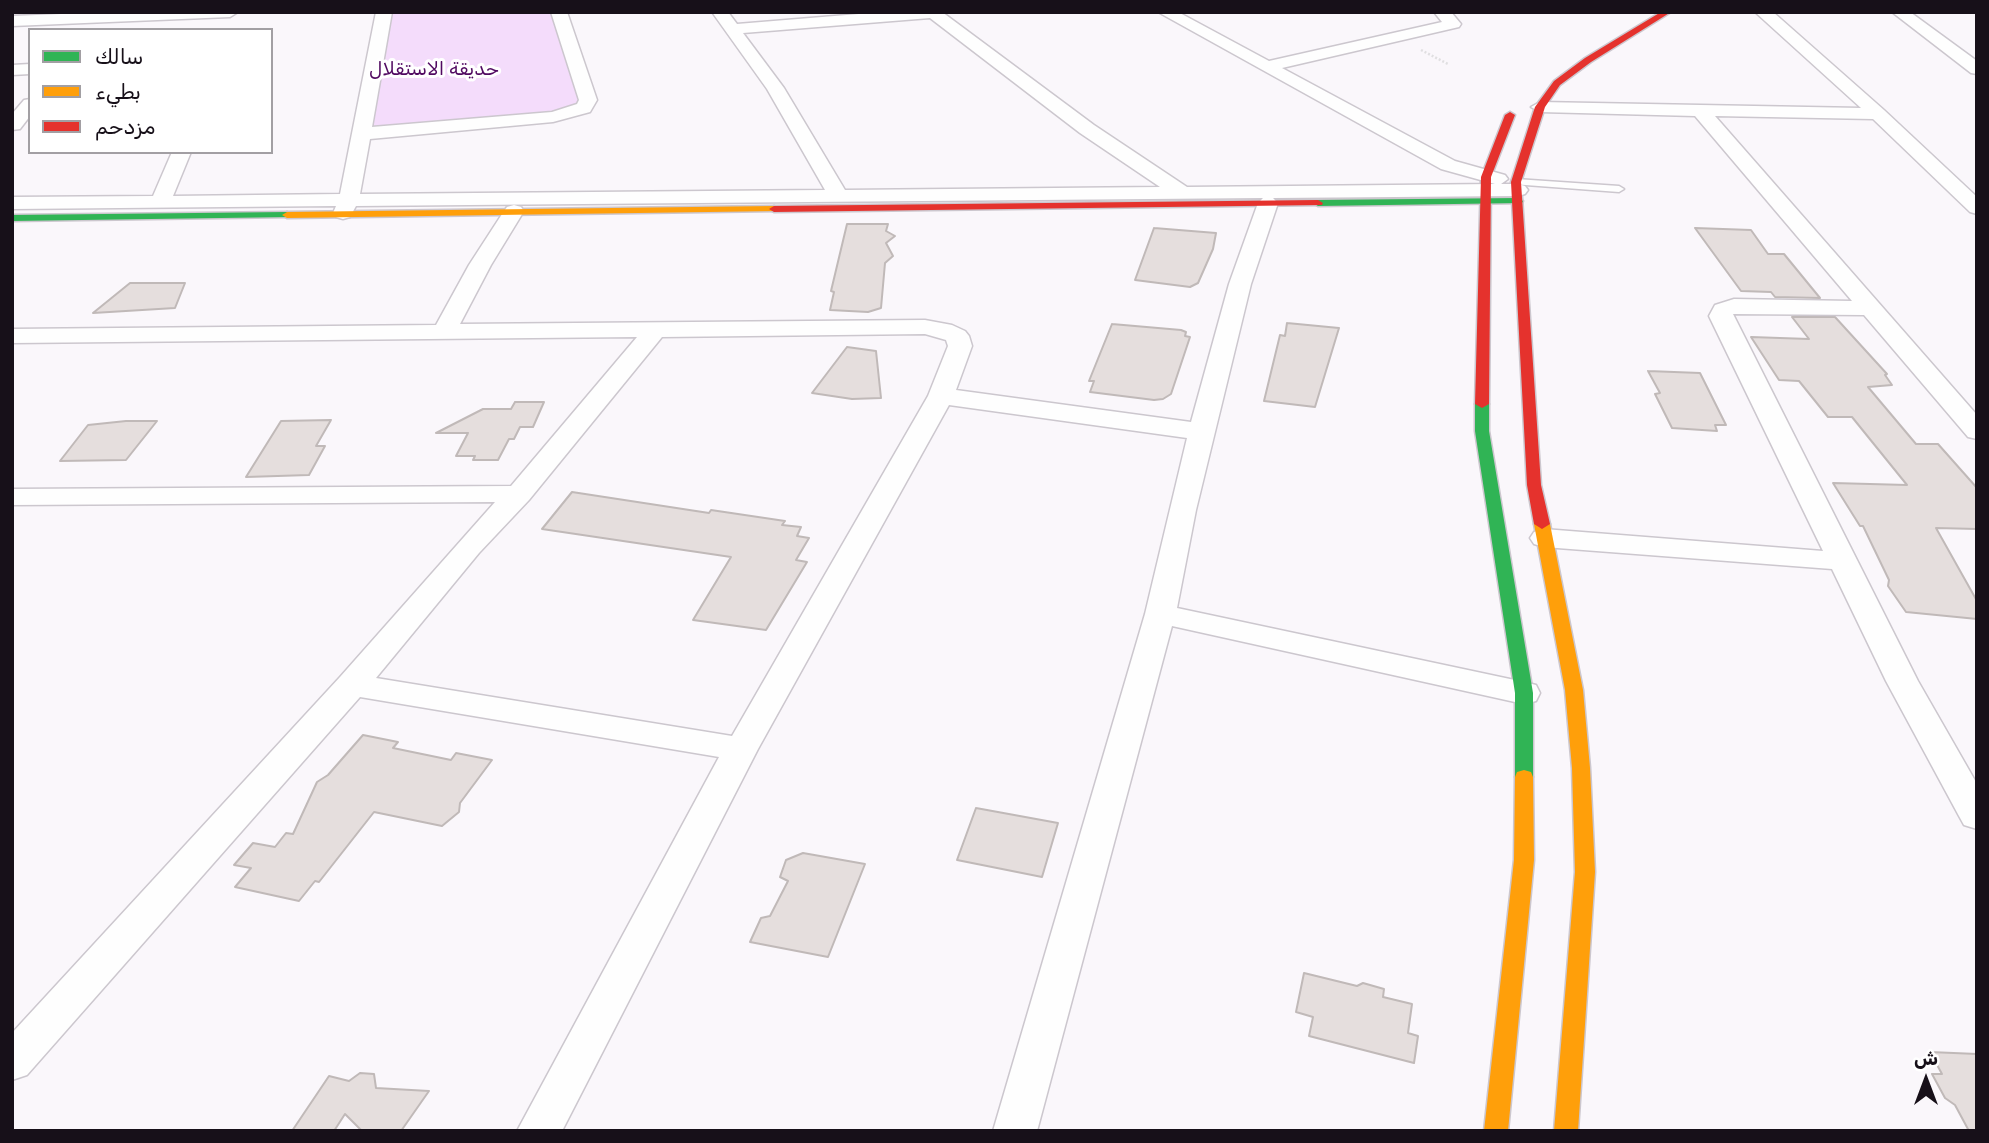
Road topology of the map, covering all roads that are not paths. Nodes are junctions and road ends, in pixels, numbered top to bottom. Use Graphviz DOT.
graph roads {
  1 [pos="18,12"];
  2 [pos="384,12"];
  3 [pos="559,12"];
  4 [pos="720,12"];
  5 [pos="1166,12"];
  6 [pos="1442,12"];
  7 [pos="1667,12"];
  8 [pos="1763,12"];
  9 [pos="1900,12"];
  10 [pos="933,13"];
  11 [pos="240,15"];
  12 [pos="12,19"];
  13 [pos="98,24"];
  14 [pos="731,29"];
  15 [pos="1268,66"];
  16 [pos="1977,69"];
  17 [pos="1518,94"];
  18 [pos="28,106"];
  19 [pos="1540,107"];
  20 [pos="1699,109"];
  21 [pos="1878,114"];
  22 [pos="13,125"];
  23 [pos="359,134"];
  24 [pos="181,154"];
  25 [pos="1486,189"];
  26 [pos="1619,189"];
  27 [pos="1517,191"];
  28 [pos="1181,192"];
  29 [pos="838,195"];
  30 [pos="161,200"];
  31 [pos="12,202"];
  32 [pos="1268,203"];
  33 [pos="346,206"];
  34 [pos="1977,208"];
  35 [pos="514,211"];
  36 [pos="12,218"];
  37 [pos="1869,309"];
  38 [pos="445,330"];
  39 [pos="655,330"];
  40 [pos="12,336"];
  41 [pos="940,396"];
  42 [pos="1977,431"];
  43 [pos="1204,432"];
  44 [pos="519,494"];
  45 [pos="12,497"];
  46 [pos="1544,538"];
  47 [pos="1843,561"];
  48 [pos="1160,614"];
  49 [pos="352,685"];
  50 [pos="1524,693"];
  51 [pos="741,749"];
  52 [pos="1977,816"];
  53 [pos="12,1062"];
  54 [pos="539,1131"];
  55 [pos="1015,1131"];
  56 [pos="1496,1131"];
  57 [pos="1566,1131"];
  1 -- 12 [label="street"];
  2 -- 23 [label="street"];
  3 -- 23 [label="street"];
  4 -- 14 [label="street"];
  5 -- 15 [label="street"];
  6 -- 15 [label="street"];
  7 -- 19 [label="main road"];
  8 -- 21 [label="street"];
  9 -- 16 [label="street"];
  10 -- 14 [label="street"];
  10 -- 28 [label="street"];
  11 -- 13 [label="street"];
  12 -- 13 [label="street"];
  14 -- 29 [label="street"];
  15 -- 25 [label="street"];
  17 -- 25 [label="main road"];
  18 -- 22 [label="street"];
  19 -- 20 [label="street"];
  19 -- 27 [label="main road"];
  20 -- 21 [label="street"];
  20 -- 37 [label="street"];
  21 -- 34 [label="street"];
  23 -- 33 [label="street"];
  24 -- 30 [label="street"];
  25 -- 27 [label="street"];
  25 -- 28 [label="street"];
  25 -- 32 [label="main road"];
  25 -- 50 [label="main road"];
  26 -- 27 [label="lane"];
  27 -- 46 [label="main road"];
  28 -- 29 [label="street"];
  29 -- 33 [label="street"];
  30 -- 31 [label="street"];
  30 -- 33 [label="street"];
  32 -- 35 [label="main road"];
  32 -- 43 [label="street"];
  33 -- 35 [label="main road"];
  33 -- 36 [label="main road"];
  35 -- 38 [label="street"];
  37 -- 42 [label="street"];
  37 -- 47 [label="street"];
  38 -- 39 [label="street"];
  38 -- 40 [label="street"];
  39 -- 41 [label="street"];
  39 -- 44 [label="street"];
  41 -- 43 [label="street"];
  41 -- 51 [label="street"];
  43 -- 48 [label="street"];
  44 -- 45 [label="street"];
  44 -- 49 [label="street"];
  46 -- 47 [label="street"];
  46 -- 57 [label="main road"];
  47 -- 52 [label="street"];
  48 -- 50 [label="street"];
  48 -- 55 [label="street"];
  49 -- 51 [label="street"];
  49 -- 53 [label="street"];
  50 -- 56 [label="main road"];
  51 -- 54 [label="street"];
}
